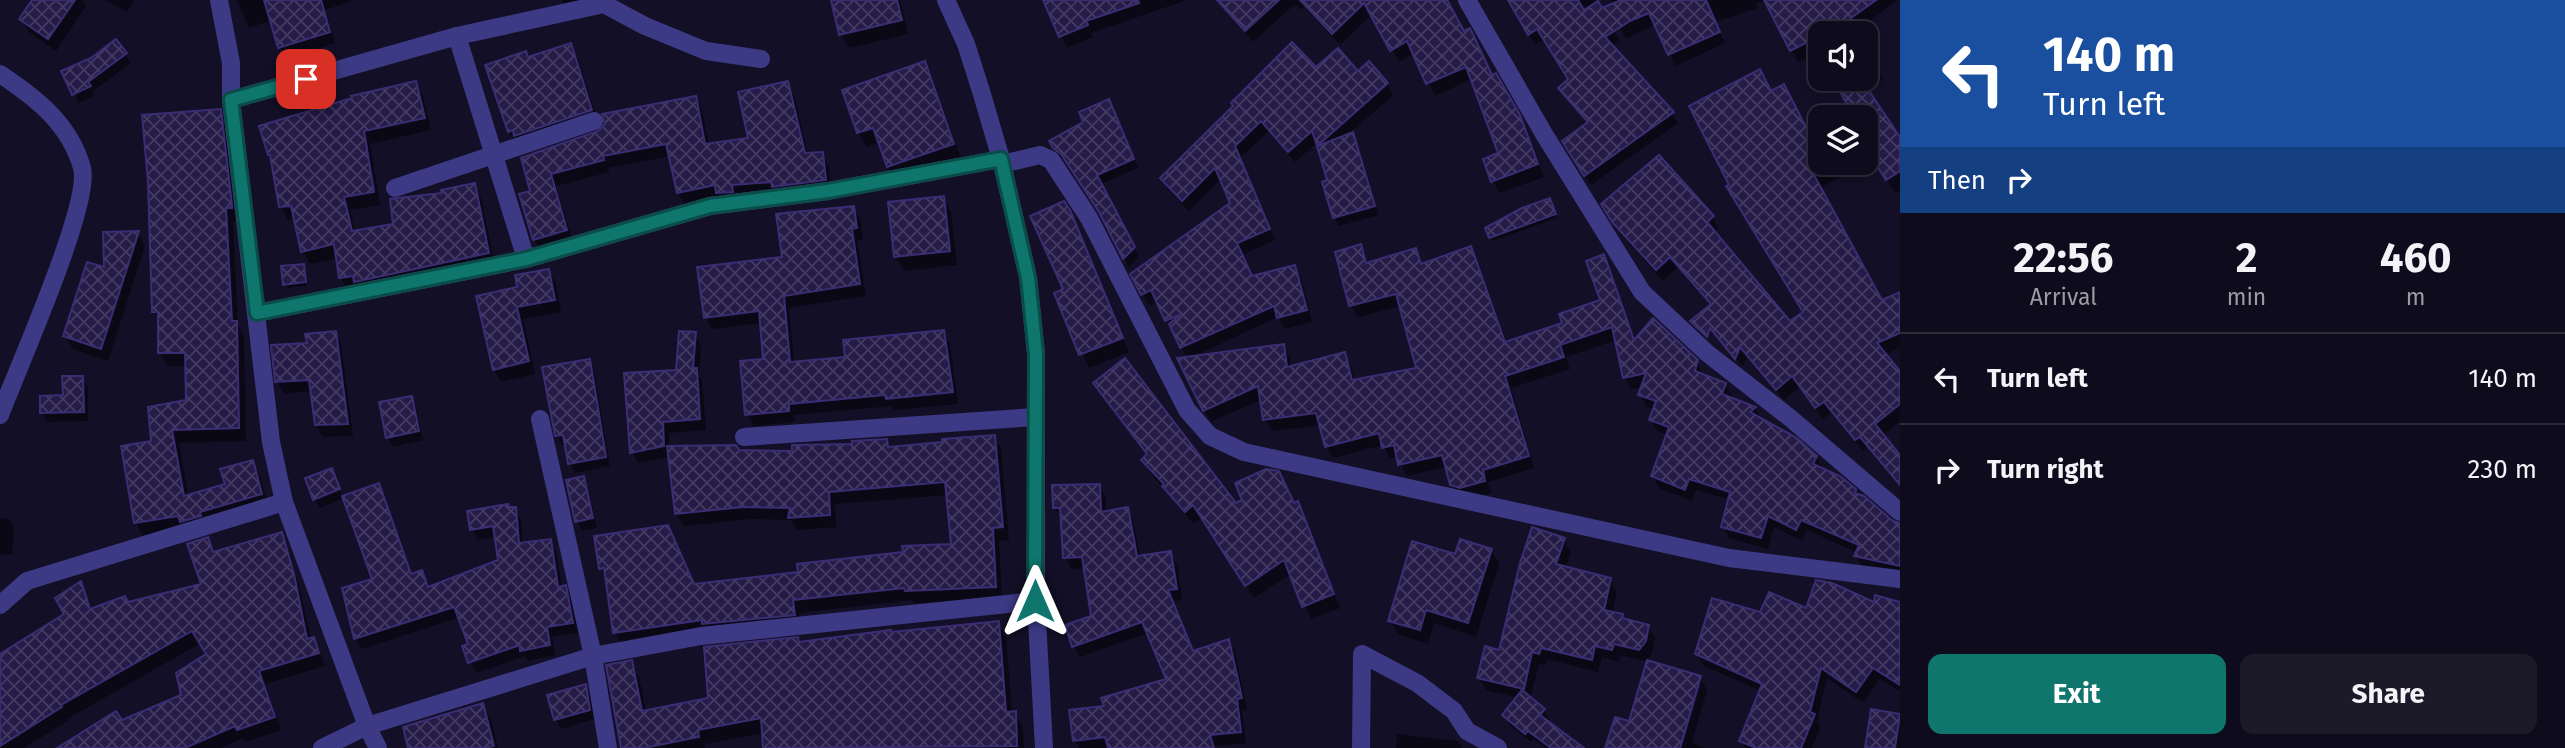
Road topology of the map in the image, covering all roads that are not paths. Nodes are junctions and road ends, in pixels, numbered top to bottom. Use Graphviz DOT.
graph roads {
  1 [pos="219,0"];
  2 [pos="946,0"];
  3 [pos="1467,0"];
  4 [pos="457,36"];
  5 [pos="761,59"];
  6 [pos="0,74"];
  7 [pos="231,100"];
  8 [pos="594,121"];
  9 [pos="493,155"];
  10 [pos="1002,162"];
  11 [pos="395,188"];
  12 [pos="526,259"];
  13 [pos="257,313"];
  14 [pos="0,415"];
  15 [pos="1035,417"];
  16 [pos="540,419"];
  17 [pos="744,437"];
  18 [pos="284,502"];
  19 [pos="1900,512"];
  20 [pos="1900,579"];
  21 [pos="1035,601"];
  22 [pos="0,605"];
  23 [pos="593,656"];
  24 [pos="367,726"];
  25 [pos="322,748"];
  26 [pos="378,748"];
  27 [pos="608,748"];
  28 [pos="1044,748"];
  29 [pos="1361,748"];
  30 [pos="1498,748"];
  1 -- 7 [label="street"];
  2 -- 10 [label="street"];
  3 -- 19 [label="street"];
  4 -- 5 [label="street"];
  4 -- 7 [label="street"];
  4 -- 9 [label="street"];
  6 -- 14 [label="street"];
  7 -- 13 [label="street"];
  8 -- 9 [label="street"];
  9 -- 11 [label="street"];
  9 -- 12 [label="street"];
  10 -- 12 [label="street"];
  10 -- 15 [label="street"];
  10 -- 20 [label="street"];
  12 -- 13 [label="street"];
  13 -- 18 [label="street"];
  15 -- 17 [label="street"];
  15 -- 21 [label="street"];
  16 -- 23 [label="street"];
  18 -- 22 [label="street"];
  18 -- 24 [label="street"];
  21 -- 23 [label="street"];
  21 -- 28 [label="street"];
  23 -- 24 [label="street"];
  23 -- 27 [label="street"];
  24 -- 25 [label="street"];
  24 -- 26 [label="street"];
  29 -- 30 [label="street"];
}
